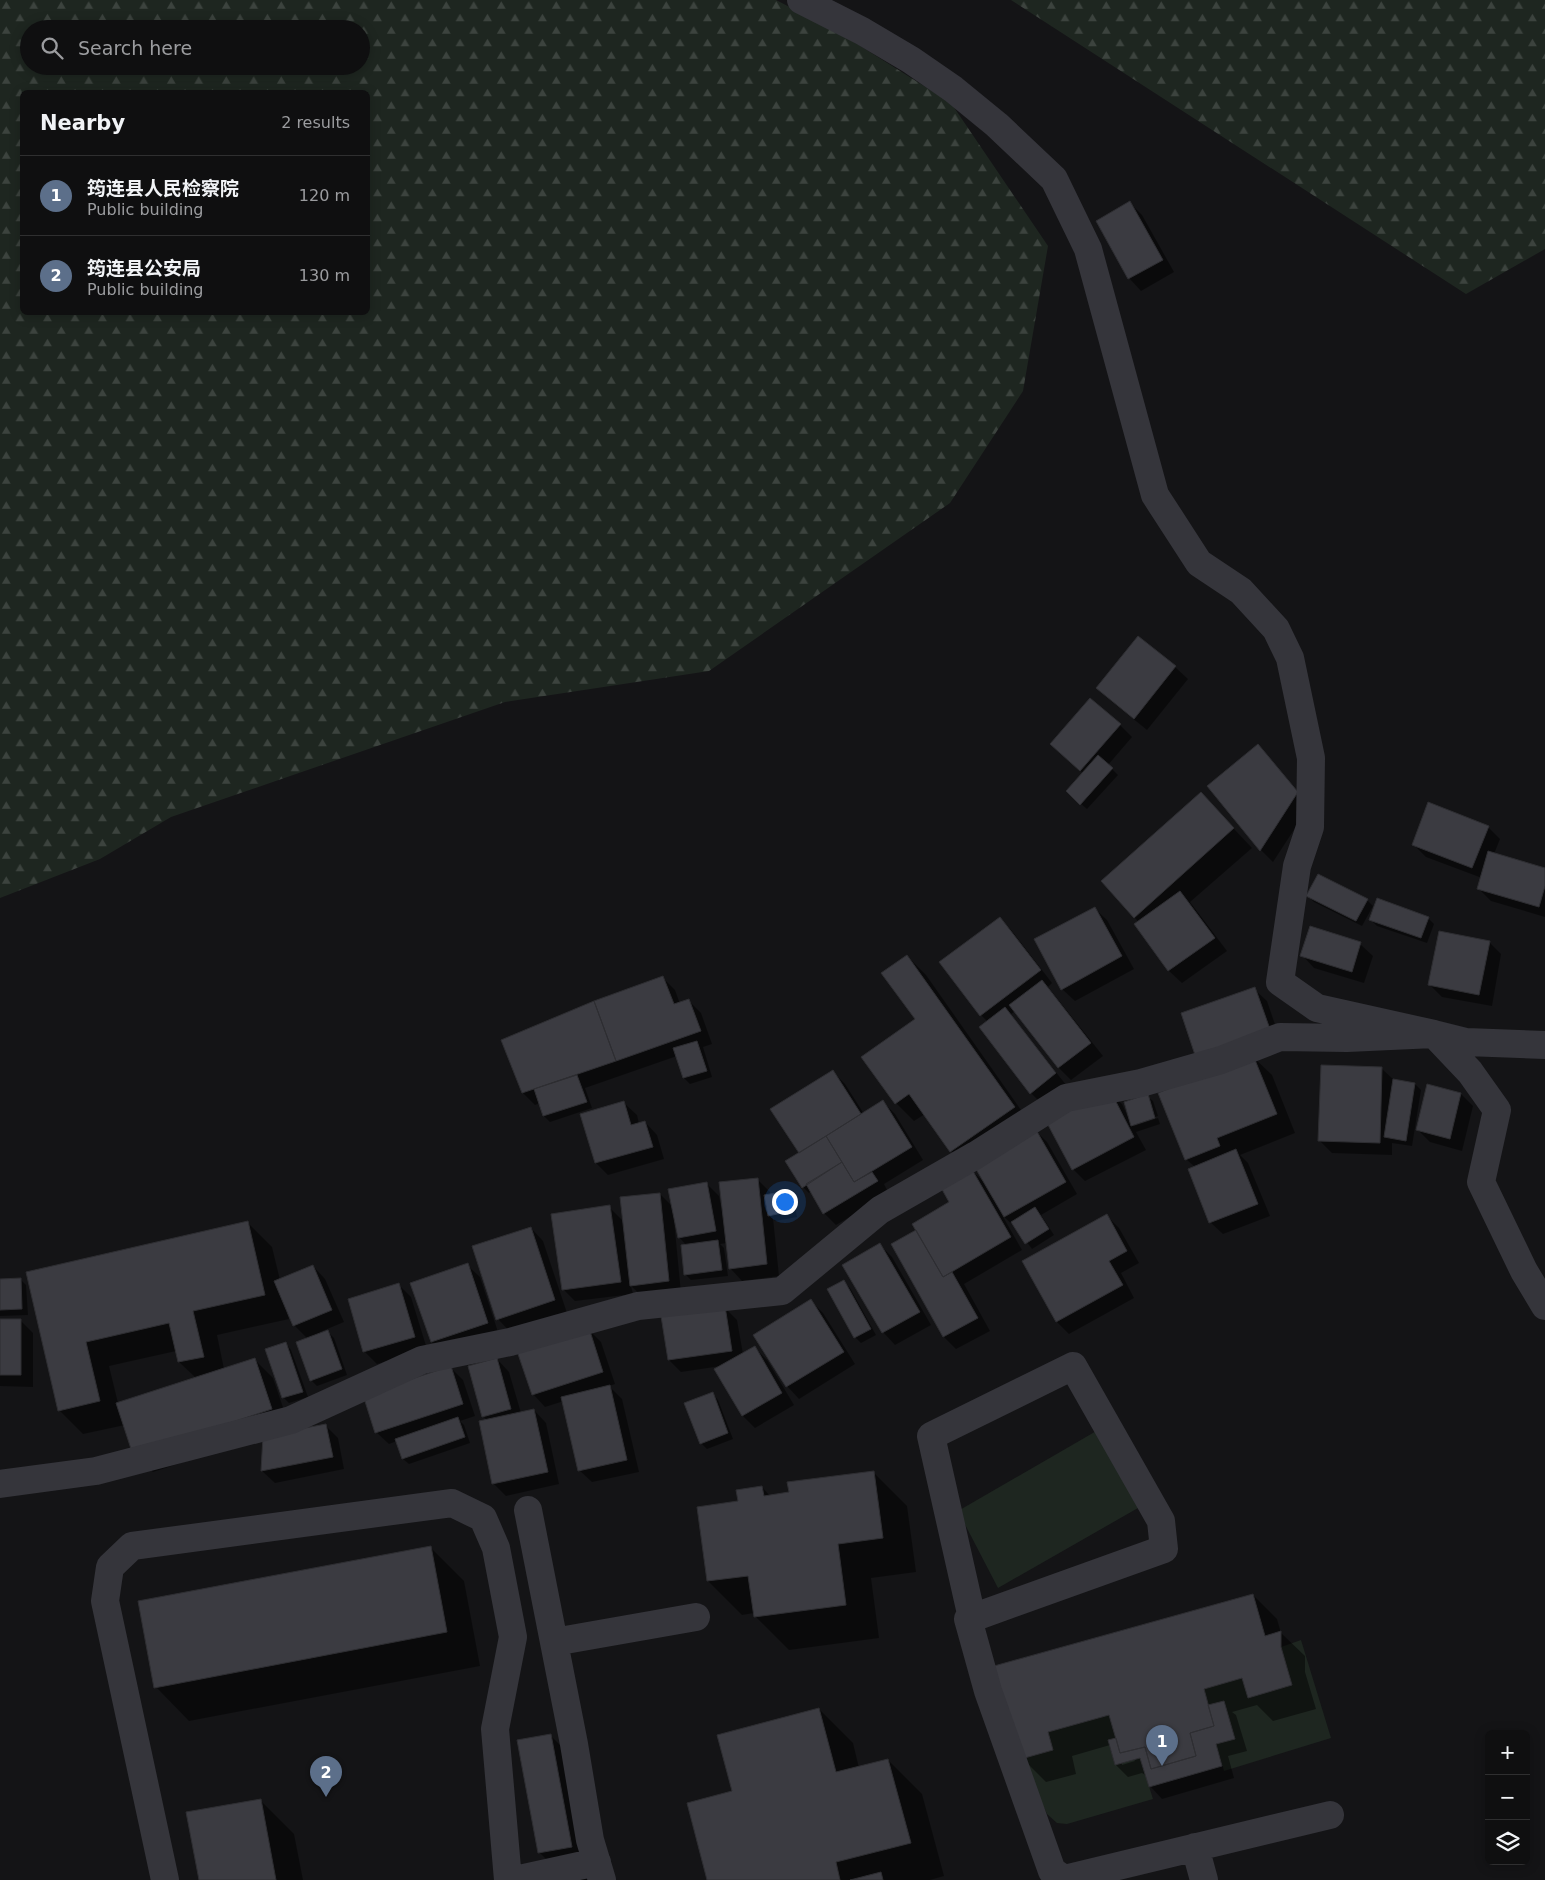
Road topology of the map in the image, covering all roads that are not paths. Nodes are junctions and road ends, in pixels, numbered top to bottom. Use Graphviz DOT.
graph roads {
  1 [pos="801,0"];
  2 [pos="1434,1034"];
  3 [pos="1545,1045"];
  4 [pos="1545,1306"];
  5 [pos="0,1484"];
  6 [pos="528,1510"];
  7 [pos="696,1617"];
  8 [pos="972,1618"];
  9 [pos="554,1642"];
  10 [pos="1330,1815"];
  11 [pos="1195,1846"];
  12 [pos="599,1871"];
  13 [pos="165,1880"];
  14 [pos="508,1880"];
  15 [pos="514,1880"];
  16 [pos="1204,1880"];
  1 -- 2 [label="street"];
  2 -- 3 [label="street"];
  2 -- 4 [label="street"];
  2 -- 5 [label="street"];
  6 -- 9 [label="street"];
  7 -- 9 [label="street"];
  8 -- 8 [label="street"];
  8 -- 11 [label="street"];
  9 -- 12 [label="street"];
  10 -- 11 [label="street"];
  11 -- 16 [label="street"];
  12 -- 15 [label="street"];
  13 -- 14 [label="street"];
}
